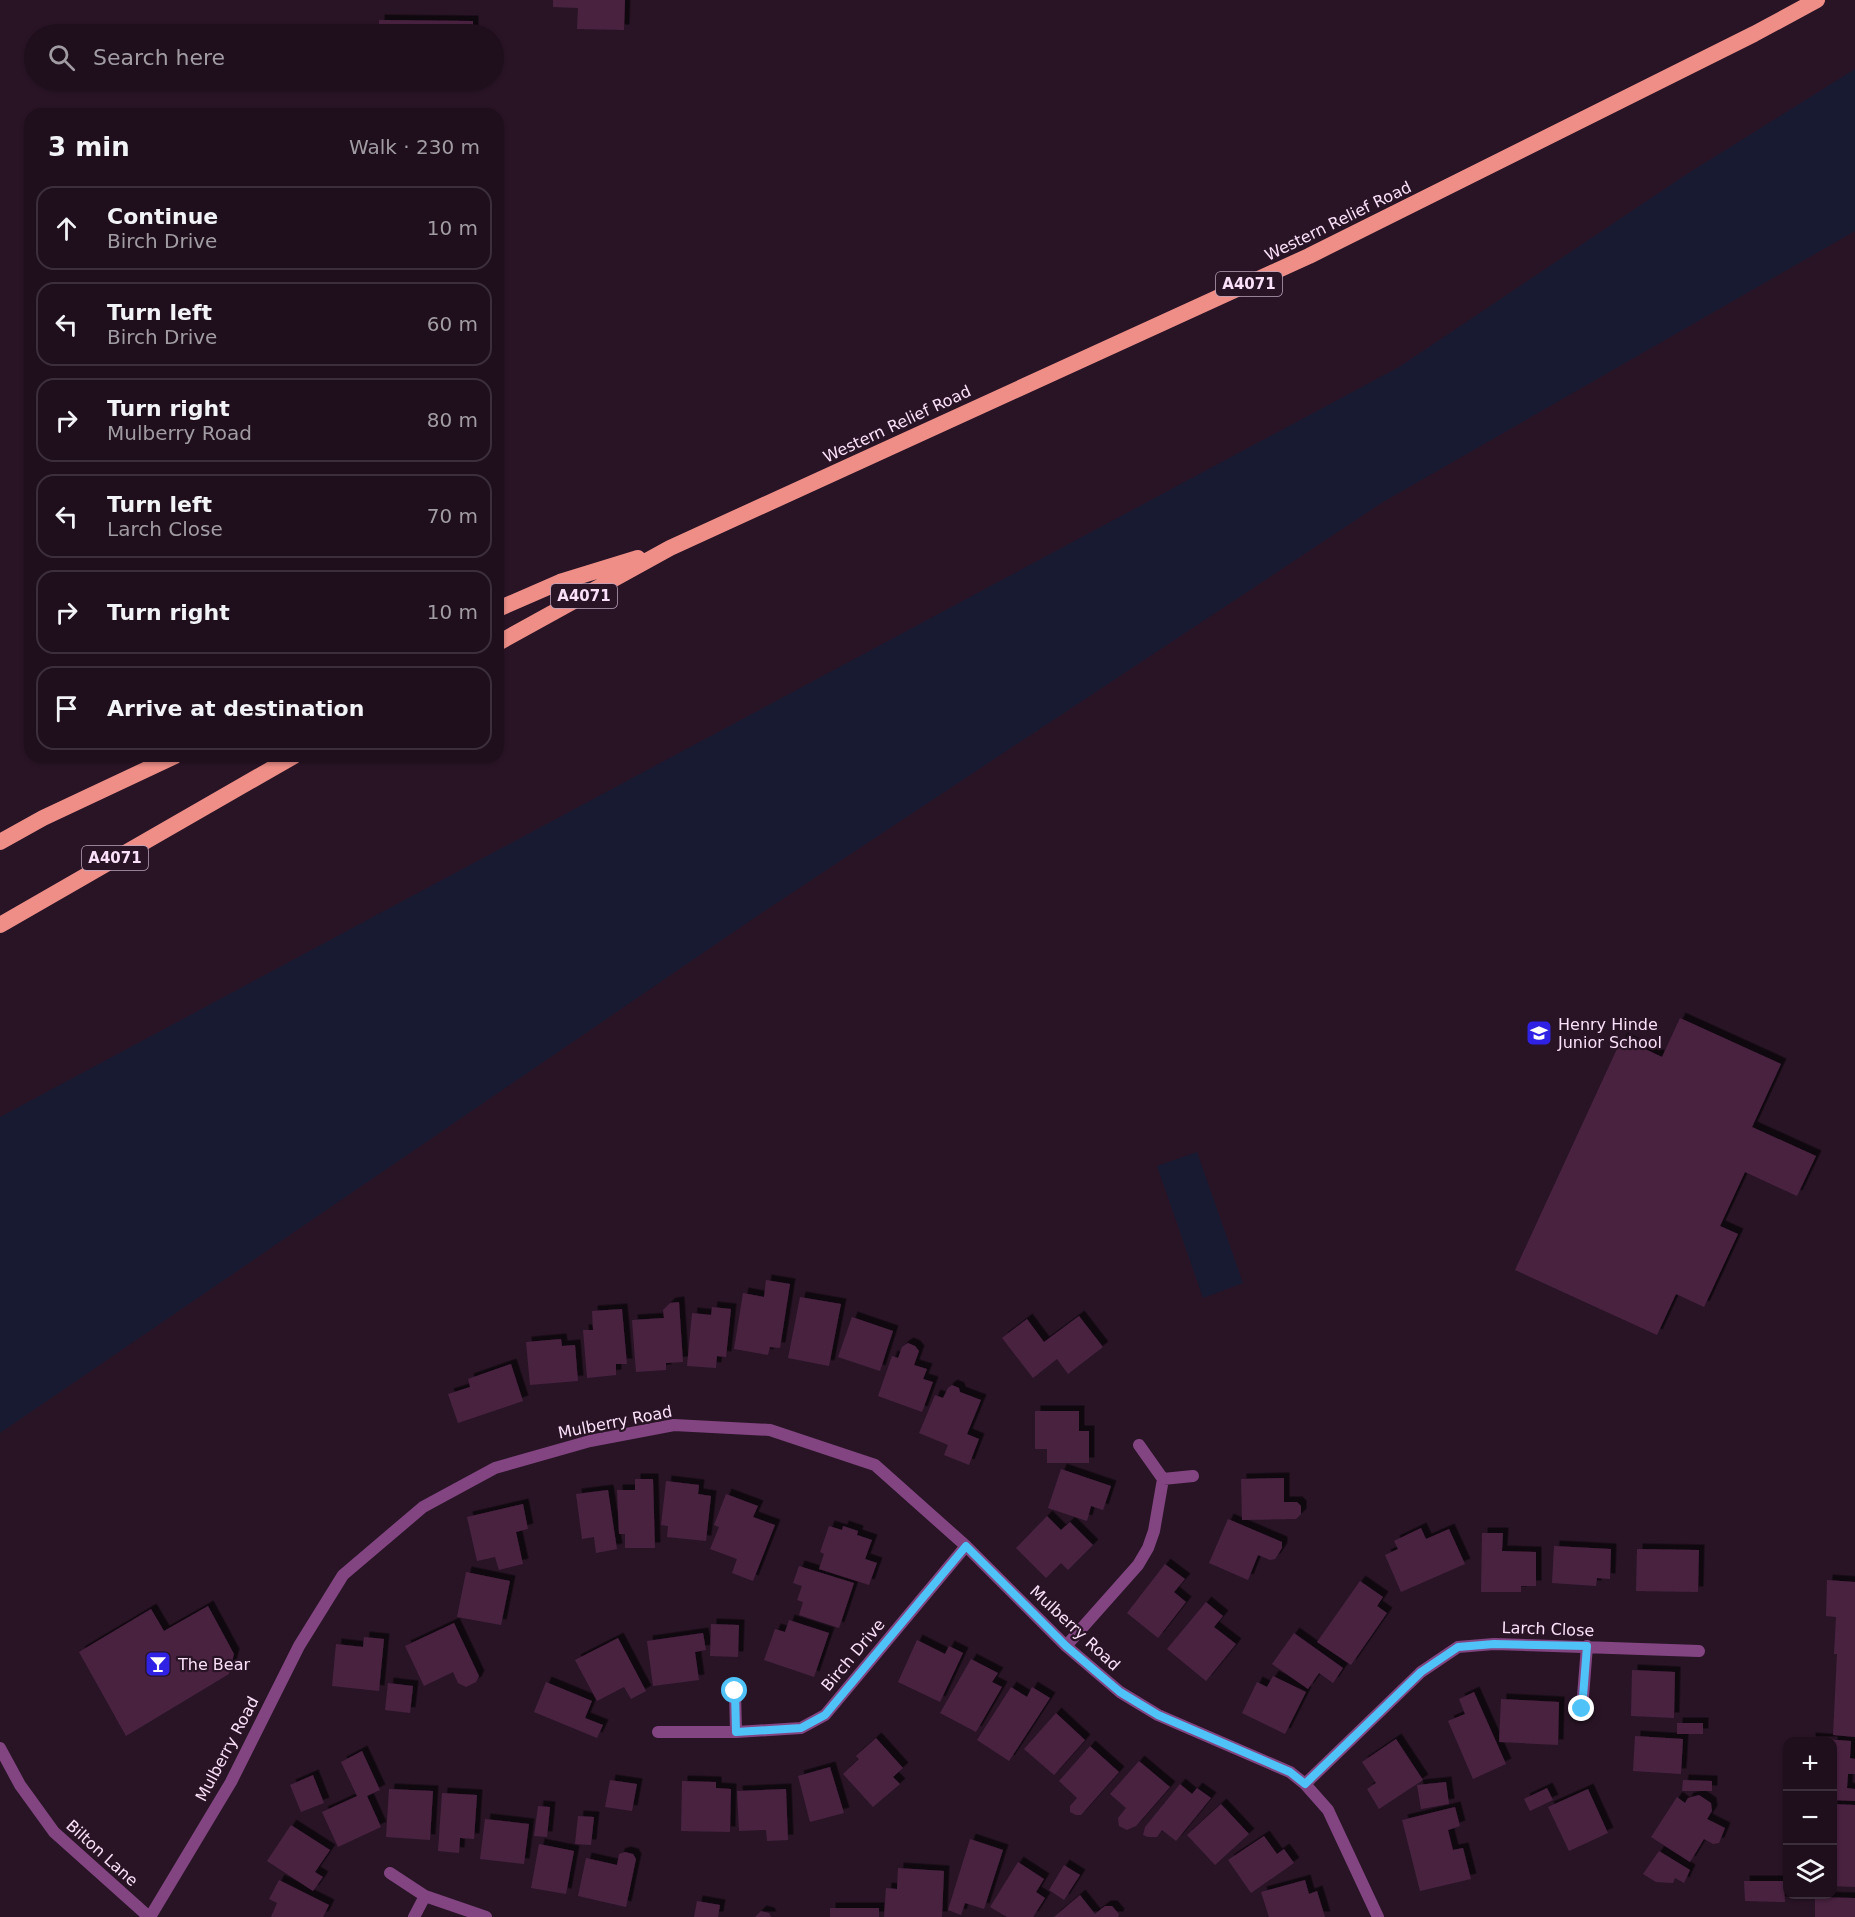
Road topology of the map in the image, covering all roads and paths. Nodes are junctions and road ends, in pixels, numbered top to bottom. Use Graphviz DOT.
graph roads {
  1 [pos="1817,0"];
  2 [pos="670,548"];
  3 [pos="504,606"];
  4 [pos="504,640"];
  5 [pos="162,762"];
  6 [pos="284,762"];
  7 [pos="0,842"];
  8 [pos="0,925"];
  9 [pos="1139,1445"];
  10 [pos="1193,1476"];
  11 [pos="1163,1479"];
  12 [pos="966,1546"];
  13 [pos="1066,1646"];
  14 [pos="1587,1646"];
  15 [pos="1699,1651"];
  16 [pos="735,1691"];
  17 [pos="1582,1709"];
  18 [pos="658,1732"];
  19 [pos="736,1732"];
  20 [pos="0,1748"];
  21 [pos="1305,1784"];
  22 [pos="390,1873"];
  23 [pos="425,1896"];
  24 [pos="149,1917"];
  25 [pos="414,1917"];
  26 [pos="486,1917"];
  27 [pos="1378,1917"];
  1 -- 2 [label="highway, Western Relief Road / A4071"];
  2 -- 3 [label="highway, Western Relief Road / A4071"];
  2 -- 4 [label="highway, Western Relief Road / A4071"];
  5 -- 7 [label="highway"];
  6 -- 8 [label="highway, A4071"];
  9 -- 11 [label="street"];
  10 -- 11 [label="street"];
  11 -- 13 [label="street"];
  12 -- 13 [label="street, Mulberry Road"];
  12 -- 19 [label="street, Birch Drive"];
  12 -- 24 [label="street, Mulberry Road"];
  13 -- 21 [label="street, Mulberry Road"];
  14 -- 15 [label="street, Larch Close"];
  14 -- 17 [label="street"];
  14 -- 21 [label="street, Larch Close"];
  16 -- 19 [label="street"];
  18 -- 19 [label="street, Birch Drive"];
  20 -- 24 [label="street, Bilton Lane"];
  21 -- 27 [label="street, Mulberry Road"];
  22 -- 23 [label="street"];
  23 -- 25 [label="street"];
  23 -- 26 [label="street"];
}
